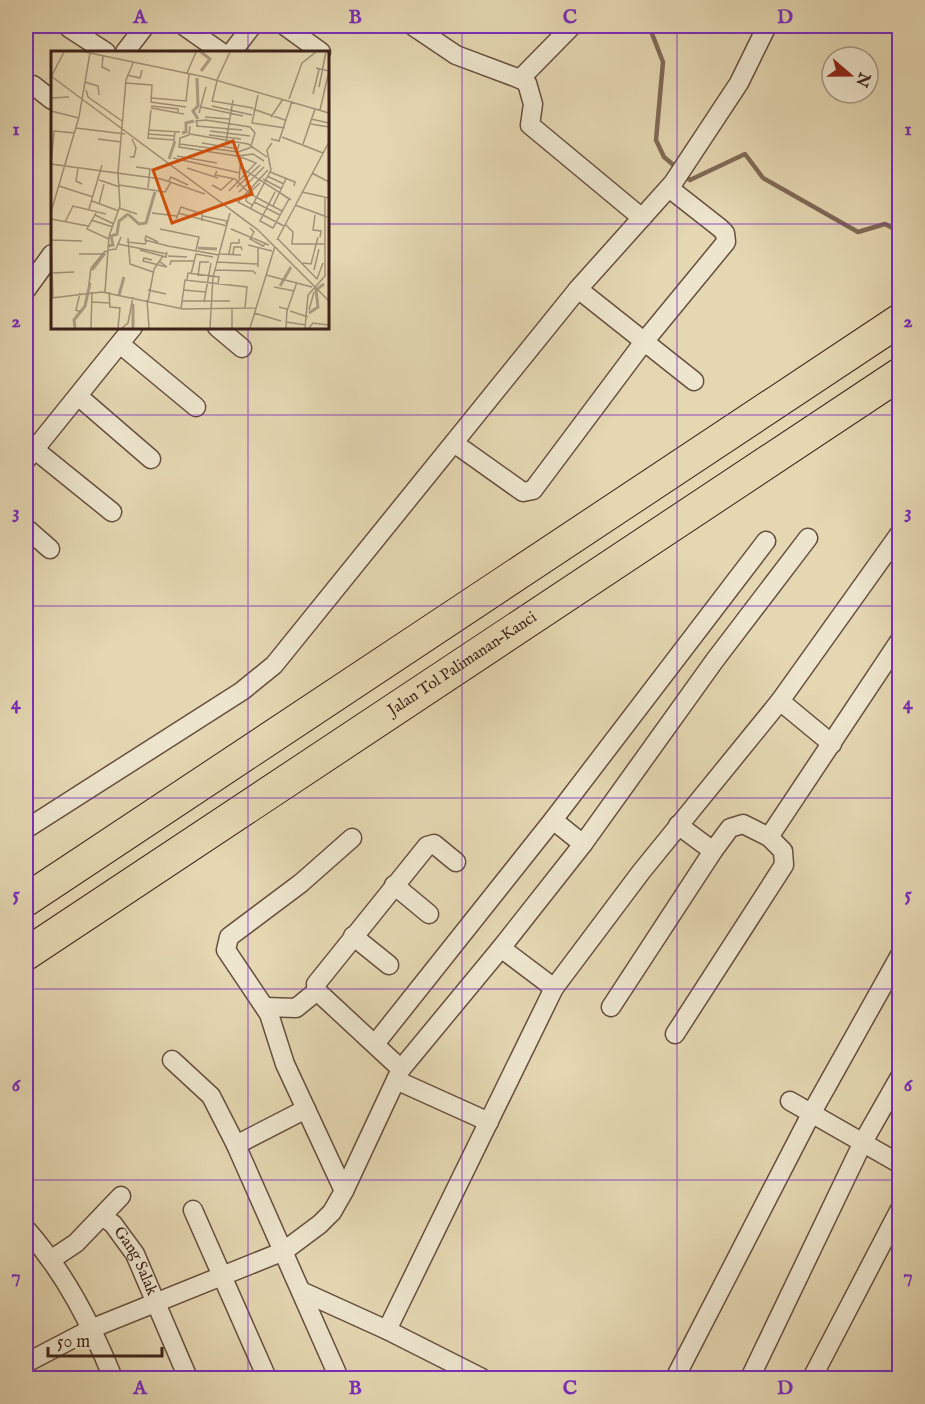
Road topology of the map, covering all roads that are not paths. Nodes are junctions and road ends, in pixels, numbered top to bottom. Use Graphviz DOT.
graph roads {
  1 [pos="145,26"];
  2 [pos="184,26"];
  3 [pos="252,26"];
  4 [pos="285,26"];
  5 [pos="413,26"];
  6 [pos="572,26"];
  7 [pos="767,26"];
  8 [pos="69,28"];
  9 [pos="104,51"];
  10 [pos="126,51"];
  11 [pos="220,51"];
  12 [pos="233,51"];
  13 [pos="320,51"];
  14 [pos="520,79"];
  15 [pos="33,85"];
  16 [pos="51,99"];
  17 [pos="671,185"];
  18 [pos="642,218"];
  19 [pos="51,255"];
  20 [pos="26,290"];
  21 [pos="578,290"];
  22 [pos="900,320"];
  23 [pos="132,328"];
  24 [pos="218,328"];
  25 [pos="643,343"];
  26 [pos="120,344"];
  27 [pos="242,348"];
  28 [pos="900,374"];
  29 [pos="694,381"];
  30 [pos="78,396"];
  31 [pos="196,406"];
  32 [pos="454,443"];
  33 [pos="30,455"];
  34 [pos="150,459"];
  35 [pos="112,512"];
  36 [pos="26,528"];
  37 [pos="900,533"];
  38 [pos="808,538"];
  39 [pos="766,541"];
  40 [pos="50,549"];
  41 [pos="724,595"];
  42 [pos="749,614"];
  43 [pos="900,640"];
  44 [pos="780,701"];
  45 [pos="832,744"];
  46 [pos="553,820"];
  47 [pos="678,825"];
  48 [pos="26,829"];
  49 [pos="769,837"];
  50 [pos="352,838"];
  51 [pos="583,844"];
  52 [pos="713,851"];
  53 [pos="456,862"];
  54 [pos="394,885"];
  55 [pos="26,900"];
  56 [pos="429,915"];
  57 [pos="353,936"];
  58 [pos="501,948"];
  59 [pos="26,954"];
  60 [pos="900,955"];
  61 [pos="389,966"];
  62 [pos="554,988"];
  63 [pos="317,991"];
  64 [pos="265,1006"];
  65 [pos="611,1007"];
  66 [pos="675,1034"];
  67 [pos="375,1044"];
  68 [pos="171,1060"];
  69 [pos="399,1074"];
  70 [pos="900,1077"];
  71 [pos="790,1101"];
  72 [pos="306,1109"];
  73 [pos="811,1114"];
  74 [pos="489,1122"];
  75 [pos="863,1142"];
  76 [pos="236,1145"];
  77 [pos="900,1164"];
  78 [pos="344,1191"];
  79 [pos="121,1196"];
  80 [pos="900,1209"];
  81 [pos="193,1210"];
  82 [pos="103,1217"];
  83 [pos="26,1229"];
  84 [pos="284,1251"];
  85 [pos="52,1259"];
  86 [pos="220,1275"];
  87 [pos="301,1291"];
  88 [pos="155,1304"];
  89 [pos="93,1328"];
  90 [pos="387,1330"];
  91 [pos="26,1362"];
  92 [pos="476,1377"];
  93 [pos="33,1378"];
  94 [pos="114,1378"];
  95 [pos="188,1378"];
  96 [pos="267,1378"];
  97 [pos="339,1378"];
  98 [pos="675,1378"];
  99 [pos="750,1378"];
  100 [pos="812,1378"];
  1 -- 10 [label="street"];
  2 -- 11 [label="street"];
  3 -- 12 [label="street"];
  4 -- 13 [label="street"];
  5 -- 14 [label="street"];
  6 -- 14 [label="street"];
  7 -- 17 [label="street"];
  8 -- 9 [label="street"];
  14 -- 18 [label="street"];
  15 -- 16 [label="street"];
  17 -- 18 [label="street"];
  17 -- 25 [label="street"];
  18 -- 21 [label="street"];
  19 -- 20 [label="street"];
  21 -- 25 [label="street"];
  21 -- 32 [label="street"];
  22 -- 55 [label="highway"];
  23 -- 26 [label="street"];
  24 -- 27 [label="street"];
  25 -- 29 [label="street"];
  25 -- 32 [label="street"];
  26 -- 30 [label="street"];
  26 -- 31 [label="street"];
  28 -- 59 [label="highway, Jalan Tol Palimanan–Kanci"];
  30 -- 33 [label="street"];
  30 -- 34 [label="street"];
  32 -- 48 [label="street"];
  33 -- 35 [label="street"];
  36 -- 40 [label="street"];
  37 -- 44 [label="street"];
  38 -- 42 [label="street"];
  39 -- 41 [label="street"];
  41 -- 42 [label="street"];
  41 -- 46 [label="street"];
  42 -- 51 [label="street"];
  43 -- 45 [label="street"];
  44 -- 45 [label="street"];
  44 -- 47 [label="street"];
  45 -- 49 [label="street"];
  46 -- 51 [label="street"];
  46 -- 67 [label="street"];
  47 -- 52 [label="street"];
  47 -- 62 [label="street"];
  49 -- 52 [label="street"];
  49 -- 66 [label="street"];
  50 -- 64 [label="street"];
  51 -- 58 [label="street"];
  52 -- 65 [label="street"];
  53 -- 54 [label="street"];
  54 -- 56 [label="street"];
  54 -- 57 [label="street"];
  57 -- 61 [label="street"];
  57 -- 63 [label="street"];
  58 -- 62 [label="street"];
  58 -- 69 [label="street"];
  60 -- 73 [label="street"];
  62 -- 74 [label="street"];
  63 -- 64 [label="street"];
  63 -- 67 [label="street"];
  64 -- 72 [label="street"];
  67 -- 69 [label="street"];
  68 -- 76 [label="street"];
  69 -- 74 [label="street"];
  69 -- 78 [label="street"];
  70 -- 75 [label="street"];
  71 -- 73 [label="street"];
  72 -- 76 [label="street"];
  72 -- 78 [label="street"];
  73 -- 75 [label="street"];
  73 -- 98 [label="street"];
  74 -- 90 [label="street"];
  75 -- 77 [label="street"];
  75 -- 99 [label="street"];
  76 -- 84 [label="street"];
  78 -- 84 [label="street"];
  79 -- 82 [label="street"];
  80 -- 100 [label="street"];
  81 -- 86 [label="street"];
  82 -- 85 [label="street"];
  82 -- 88 [label="street, Gang Salak"];
  83 -- 85 [label="street"];
  84 -- 86 [label="street"];
  84 -- 87 [label="street"];
  85 -- 89 [label="street"];
  86 -- 88 [label="street"];
  86 -- 96 [label="street"];
  87 -- 90 [label="street"];
  87 -- 97 [label="street"];
  88 -- 89 [label="street"];
  88 -- 95 [label="street, Gang Salak"];
  89 -- 91 [label="street"];
  89 -- 94 [label="street"];
  90 -- 92 [label="street"];
  91 -- 93 [label="street"];
}
